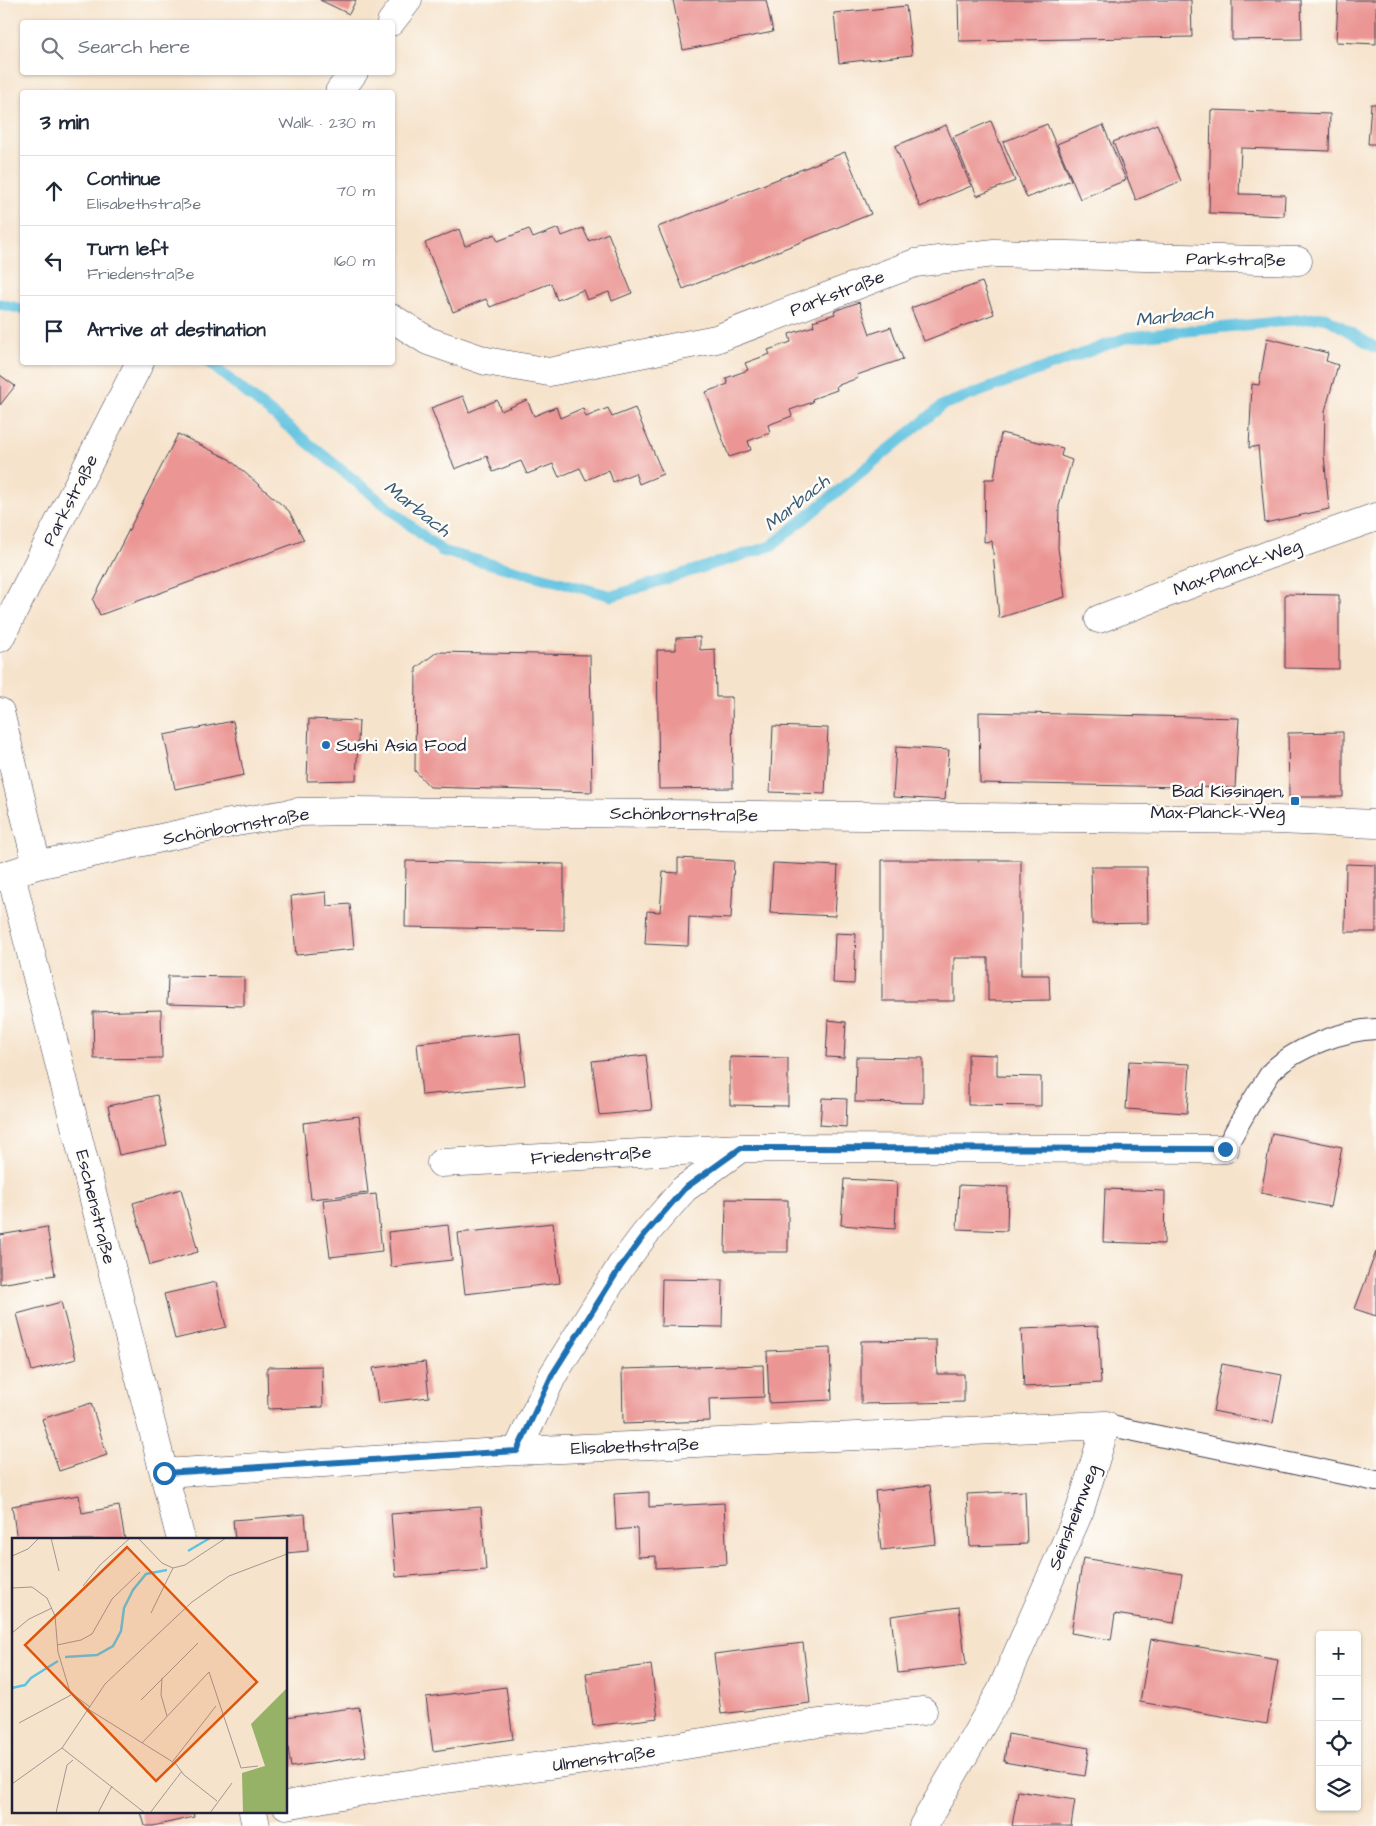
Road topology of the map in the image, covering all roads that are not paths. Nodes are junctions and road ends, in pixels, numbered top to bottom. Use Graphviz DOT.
graph roads {
  1 [pos="408,0"];
  2 [pos="393,20"];
  3 [pos="352,75"];
  4 [pos="340,90"];
  5 [pos="1298,261"];
  6 [pos="395,320"];
  7 [pos="138,365"];
  8 [pos="1376,517"];
  9 [pos="1099,619"];
  10 [pos="0,638"];
  11 [pos="0,712"];
  12 [pos="1376,824"];
  13 [pos="37,865"];
  14 [pos="5,876"];
  15 [pos="1376,1029"];
  16 [pos="741,1148"];
  17 [pos="1225,1149"];
  18 [pos="441,1163"];
  19 [pos="1106,1425"];
  20 [pos="517,1451"];
  21 [pos="164,1473"];
  22 [pos="1376,1481"];
  23 [pos="180,1538"];
  24 [pos="923,1711"];
  25 [pos="288,1804"];
  26 [pos="923,1826"];
  1 -- 2 [label="street"];
  3 -- 4 [label="street"];
  5 -- 6 [label="street, Parkstraße"];
  7 -- 10 [label="street, Parkstraße"];
  8 -- 9 [label="street, Max-Planck-Weg"];
  11 -- 13 [label="street"];
  12 -- 13 [label="street, Schönbornstraße"];
  13 -- 14 [label="street, Schönbornstraße"];
  14 -- 21 [label="street, Eschenstraße"];
  15 -- 17 [label="lane"];
  16 -- 17 [label="street, Friedenstraße"];
  16 -- 18 [label="street, Friedenstraße"];
  16 -- 20 [label="street"];
  19 -- 20 [label="street, Elisabethstraße"];
  19 -- 22 [label="lane"];
  19 -- 26 [label="street, Seinsheimweg"];
  20 -- 21 [label="street, Elisabethstraße"];
  21 -- 23 [label="street, Eschenstraße"];
  24 -- 25 [label="street, Ulmenstraße"];
}
